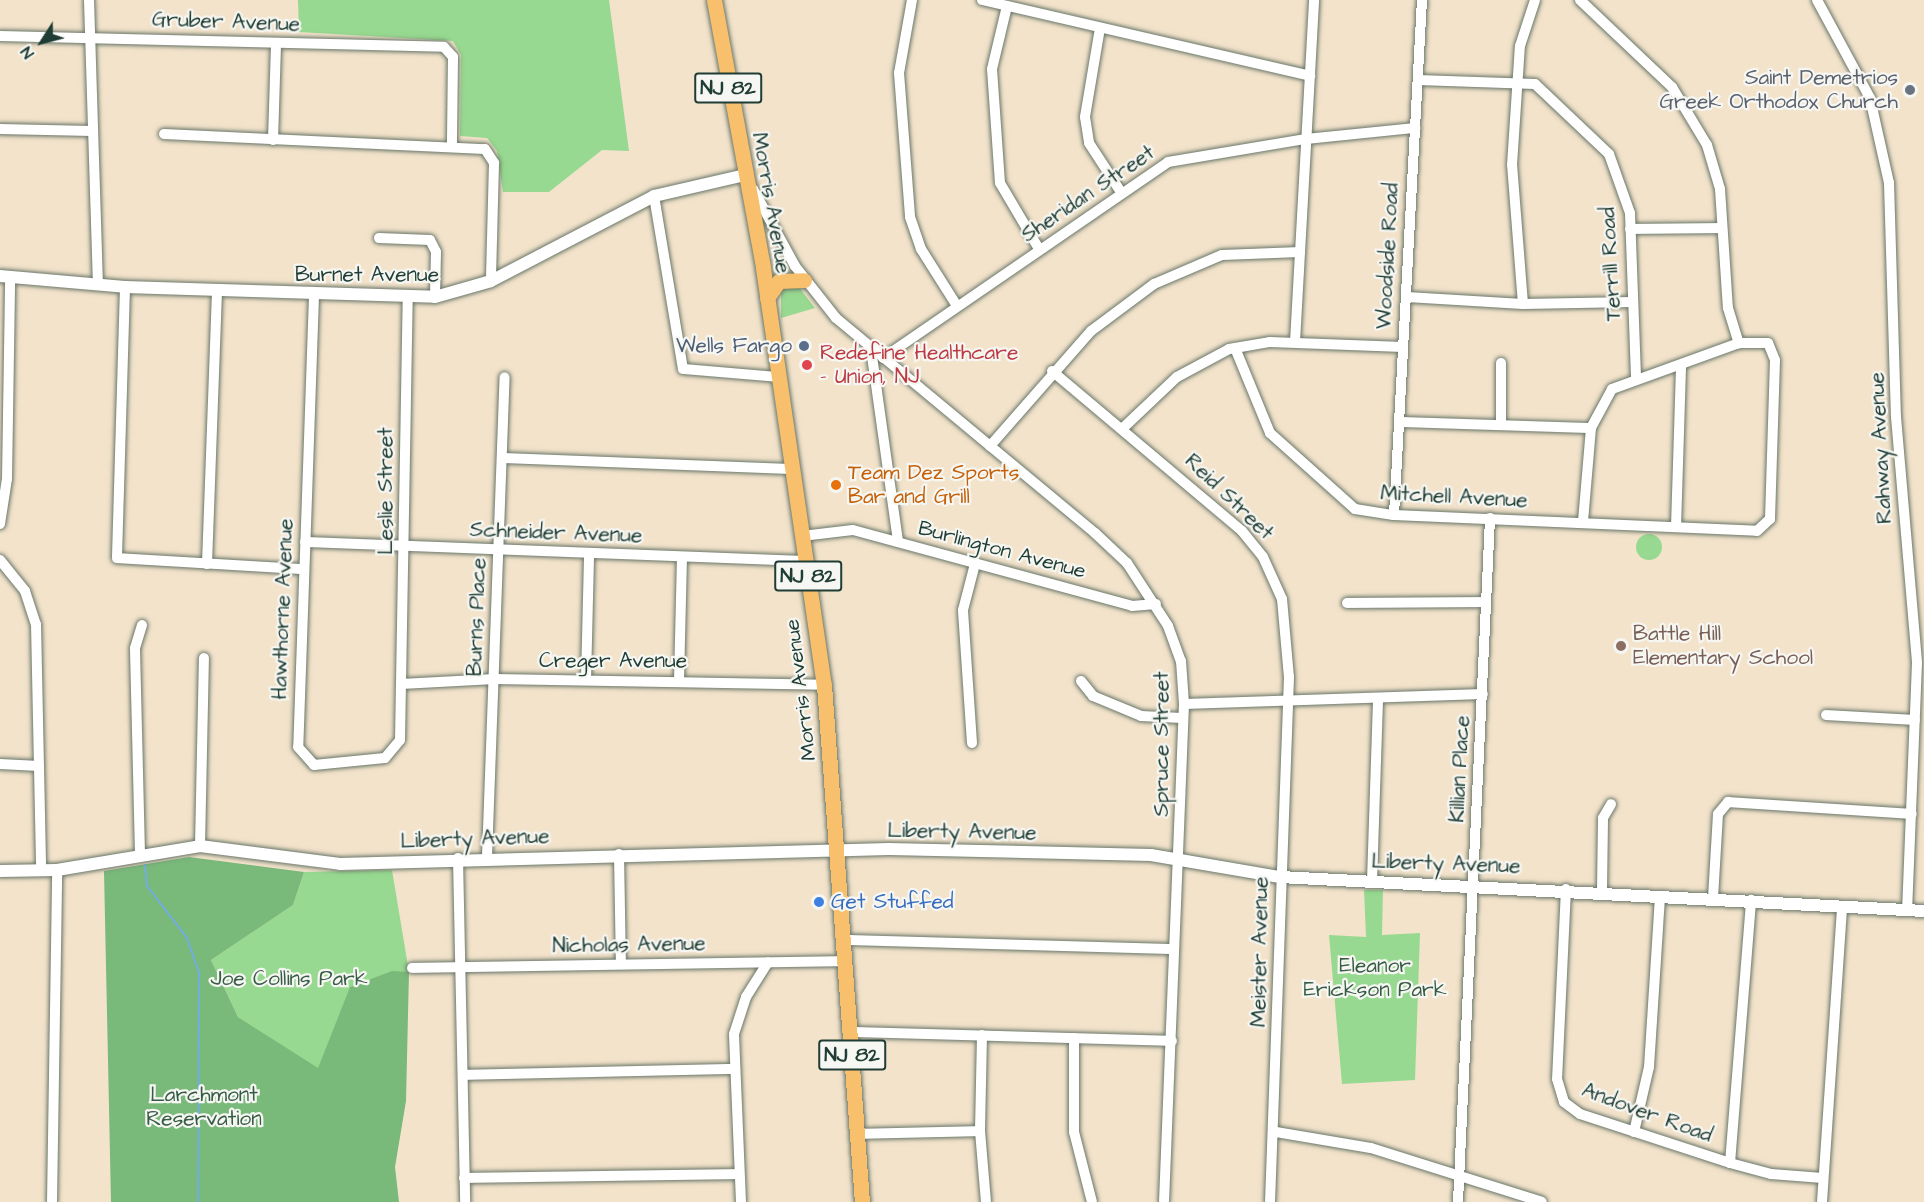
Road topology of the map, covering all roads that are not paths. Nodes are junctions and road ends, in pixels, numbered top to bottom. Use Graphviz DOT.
graph roads {
  1 [pos="89,0"];
  2 [pos="714,0"];
  3 [pos="912,0"];
  4 [pos="982,0"];
  5 [pos="1314,0"];
  6 [pos="1422,0"];
  7 [pos="1535,0"];
  8 [pos="1580,0"];
  9 [pos="1817,0"];
  10 [pos="1007,6"];
  11 [pos="1100,28"];
  12 [pos="0,36"];
  13 [pos="90,38"];
  14 [pos="276,44"];
  15 [pos="1310,76"];
  16 [pos="1418,80"];
  17 [pos="1518,84"];
  18 [pos="1415,128"];
  19 [pos="0,129"];
  20 [pos="92,131"];
  21 [pos="164,134"];
  22 [pos="1306,139"];
  23 [pos="273,140"];
  24 [pos="452,145"];
  25 [pos="745,175"];
  26 [pos="1120,192"];
  27 [pos="654,196"];
  28 [pos="1722,228"];
  29 [pos="1630,229"];
  30 [pos="379,238"];
  31 [pos="1039,249"];
  32 [pos="1300,252"];
  33 [pos="5,276"];
  34 [pos="804,280"];
  35 [pos="491,281"];
  36 [pos="98,283"];
  37 [pos="125,286"];
  38 [pos="217,290"];
  39 [pos="314,296"];
  40 [pos="435,297"];
  41 [pos="1407,297"];
  42 [pos="408,298"];
  43 [pos="767,298"];
  44 [pos="1632,302"];
  45 [pos="1523,304"];
  46 [pos="957,306"];
  47 [pos="1295,342"];
  48 [pos="1739,343"];
  49 [pos="1403,347"];
  50 [pos="1235,348"];
  51 [pos="871,349"];
  52 [pos="883,358"];
  53 [pos="1501,363"];
  54 [pos="1681,366"];
  55 [pos="1052,371"];
  56 [pos="505,377"];
  57 [pos="778,377"];
  58 [pos="1636,379"];
  59 [pos="1400,422"];
  60 [pos="1502,423"];
  61 [pos="1123,428"];
  62 [pos="1591,428"];
  63 [pos="990,446"];
  64 [pos="502,458"];
  65 [pos="792,469"];
  66 [pos="1394,515"];
  67 [pos="1490,518"];
  68 [pos="1583,522"];
  69 [pos="0,524"];
  70 [pos="1676,527"];
  71 [pos="802,536"];
  72 [pos="305,542"];
  73 [pos="898,542"];
  74 [pos="406,548"];
  75 [pos="499,550"];
  76 [pos="589,553"];
  77 [pos="682,557"];
  78 [pos="0,560"];
  79 [pos="806,561"];
  80 [pos="207,564"];
  81 [pos="975,564"];
  82 [pos="304,569"];
  83 [pos="1486,602"];
  84 [pos="1347,603"];
  85 [pos="1156,604"];
  86 [pos="142,625"];
  87 [pos="204,658"];
  88 [pos="495,679"];
  89 [pos="586,680"];
  90 [pos="679,680"];
  91 [pos="1081,681"];
  92 [pos="401,684"];
  93 [pos="824,685"];
  94 [pos="1483,694"];
  95 [pos="1378,698"];
  96 [pos="1287,702"];
  97 [pos="1184,704"];
  98 [pos="1826,715"];
  99 [pos="1182,718"];
  100 [pos="1915,720"];
  101 [pos="972,743"];
  102 [pos="0,764"];
  103 [pos="39,766"];
  104 [pos="1611,804"];
  105 [pos="1912,814"];
  106 [pos="200,846"];
  107 [pos="140,854"];
  108 [pos="619,854"];
  109 [pos="838,854"];
  110 [pos="487,857"];
  111 [pos="458,858"];
  112 [pos="1181,860"];
  113 [pos="57,870"];
  114 [pos="0,871"];
  115 [pos="41,871"];
  116 [pos="1280,877"];
  117 [pos="1372,881"];
  118 [pos="1474,884"];
  119 [pos="1566,889"];
  120 [pos="1602,891"];
  121 [pos="1660,896"];
  122 [pos="1713,898"];
  123 [pos="1751,900"];
  124 [pos="1842,907"];
  125 [pos="1907,909"];
  126 [pos="1924,911"];
  127 [pos="845,940"];
  128 [pos="1174,949"];
  129 [pos="847,961"];
  130 [pos="768,962"];
  131 [pos="621,964"];
  132 [pos="461,967"];
  133 [pos="412,968"];
  134 [pos="851,1032"];
  135 [pos="982,1035"];
  136 [pos="1074,1038"];
  137 [pos="1172,1041"];
  138 [pos="734,1070"];
  139 [pos="463,1075"];
  140 [pos="980,1131"];
  141 [pos="1276,1132"];
  142 [pos="1634,1132"];
  143 [pos="858,1134"];
  144 [pos="1730,1163"];
  145 [pos="739,1174"];
  146 [pos="464,1178"];
  147 [pos="1459,1178"];
  148 [pos="1823,1178"];
  149 [pos="52,1202"];
  150 [pos="465,1202"];
  151 [pos="741,1202"];
  152 [pos="862,1202"];
  153 [pos="986,1202"];
  154 [pos="1092,1202"];
  155 [pos="1164,1202"];
  156 [pos="1270,1202"];
  157 [pos="1458,1202"];
  158 [pos="1542,1202"];
  159 [pos="1822,1202"];
  1 -- 13 [label="street"];
  2 -- 25 [label="main road, Morris Avenue / NJ 82"];
  3 -- 46 [label="street"];
  4 -- 10 [label="street"];
  5 -- 15 [label="street"];
  6 -- 16 [label="street, Woodside Road"];
  7 -- 17 [label="street"];
  8 -- 28 [label="street"];
  9 -- 100 [label="street, Rahway Avenue"];
  10 -- 11 [label="street"];
  10 -- 31 [label="street"];
  11 -- 15 [label="street"];
  11 -- 26 [label="street"];
  12 -- 13 [label="street, Gruber Avenue"];
  13 -- 14 [label="street, Gruber Avenue"];
  13 -- 20 [label="street"];
  14 -- 23 [label="street"];
  14 -- 24 [label="street, Gruber Avenue"];
  15 -- 22 [label="street"];
  16 -- 17 [label="street, Terrill Road"];
  16 -- 18 [label="street, Woodside Road"];
  17 -- 29 [label="street, Terrill Road"];
  17 -- 45 [label="street"];
  18 -- 22 [label="street, Sheridan Street"];
  18 -- 41 [label="street, Woodside Road"];
  19 -- 20 [label="street"];
  20 -- 36 [label="street"];
  21 -- 23 [label="street"];
  22 -- 26 [label="street, Sheridan Street"];
  22 -- 32 [label="street"];
  23 -- 24 [label="street"];
  24 -- 35 [label="street"];
  25 -- 27 [label="street, Burnet Avenue"];
  25 -- 34 [label="street, Spruce Street"];
  25 -- 43 [label="main road, Morris Avenue / NJ 82"];
  26 -- 31 [label="street, Sheridan Street"];
  27 -- 35 [label="street, Burnet Avenue"];
  27 -- 57 [label="street"];
  28 -- 29 [label="street"];
  28 -- 48 [label="street"];
  29 -- 44 [label="street, Terrill Road"];
  30 -- 40 [label="street"];
  31 -- 46 [label="street, Sheridan Street"];
  32 -- 47 [label="street"];
  32 -- 55 [label="street"];
  33 -- 36 [label="street, Burnet Avenue"];
  33 -- 69 [label="street"];
  34 -- 43 [label="main road"];
  34 -- 51 [label="street, Spruce Street"];
  35 -- 40 [label="street, Burnet Avenue"];
  36 -- 37 [label="street, Burnet Avenue"];
  37 -- 38 [label="street, Burnet Avenue"];
  37 -- 80 [label="street"];
  38 -- 39 [label="street, Burnet Avenue"];
  38 -- 80 [label="street"];
  39 -- 42 [label="street, Burnet Avenue"];
  39 -- 72 [label="street, Hawthorne Avenue"];
  40 -- 42 [label="street, Burnet Avenue"];
  41 -- 45 [label="street"];
  41 -- 49 [label="street, Woodside Road"];
  42 -- 74 [label="street, Leslie Street"];
  43 -- 57 [label="main road, Morris Avenue / NJ 82"];
  44 -- 45 [label="street"];
  44 -- 58 [label="street, Terrill Road"];
  46 -- 52 [label="street, Sheridan Street"];
  47 -- 49 [label="street"];
  47 -- 50 [label="street"];
  48 -- 54 [label="street"];
  48 -- 70 [label="street, Mitchell Avenue"];
  49 -- 59 [label="street, Woodside Road"];
  50 -- 61 [label="street"];
  50 -- 66 [label="street, Mitchell Avenue"];
  51 -- 52 [label="street, Spruce Street"];
  51 -- 73 [label="street"];
  52 -- 63 [label="street, Spruce Street"];
  53 -- 60 [label="street"];
  54 -- 58 [label="street"];
  54 -- 70 [label="street"];
  55 -- 61 [label="street, Reid Street"];
  55 -- 63 [label="street"];
  56 -- 64 [label="street, Burns Place"];
  57 -- 65 [label="main road, Morris Avenue / NJ 82"];
  58 -- 62 [label="street"];
  59 -- 60 [label="street"];
  59 -- 66 [label="street, Woodside Road"];
  60 -- 62 [label="street"];
  61 -- 96 [label="street, Reid Street"];
  62 -- 68 [label="street"];
  63 -- 85 [label="street, Spruce Street"];
  64 -- 65 [label="street"];
  64 -- 75 [label="street, Burns Place"];
  65 -- 71 [label="main road, Morris Avenue / NJ 82"];
  66 -- 67 [label="street, Mitchell Avenue"];
  67 -- 68 [label="street, Mitchell Avenue"];
  67 -- 83 [label="street, Killian Place"];
  68 -- 70 [label="street, Mitchell Avenue"];
  71 -- 73 [label="street, Burlington Avenue"];
  71 -- 79 [label="main road, Morris Avenue / NJ 82"];
  72 -- 74 [label="street, Schneider Avenue"];
  72 -- 82 [label="street, Hawthorne Avenue"];
  73 -- 81 [label="street, Burlington Avenue"];
  74 -- 75 [label="street, Schneider Avenue"];
  74 -- 92 [label="street, Leslie Street"];
  75 -- 76 [label="street, Schneider Avenue"];
  75 -- 88 [label="street, Burns Place"];
  76 -- 77 [label="street, Schneider Avenue"];
  76 -- 89 [label="street"];
  77 -- 79 [label="street, Schneider Avenue"];
  77 -- 90 [label="street"];
  78 -- 103 [label="street"];
  79 -- 93 [label="main road, Morris Avenue / NJ 82"];
  80 -- 82 [label="street"];
  81 -- 85 [label="street, Burlington Avenue"];
  81 -- 101 [label="street"];
  82 -- 92 [label="street, Hawthorne Avenue"];
  83 -- 84 [label="street"];
  83 -- 94 [label="street, Killian Place"];
  85 -- 97 [label="street, Spruce Street"];
  86 -- 107 [label="street"];
  87 -- 106 [label="street"];
  88 -- 89 [label="street, Creger Avenue"];
  88 -- 92 [label="street, Creger Avenue"];
  88 -- 110 [label="street, Burns Place"];
  89 -- 90 [label="street, Creger Avenue"];
  90 -- 93 [label="street, Creger Avenue"];
  91 -- 99 [label="street"];
  93 -- 109 [label="main road, Morris Avenue / NJ 82"];
  94 -- 95 [label="street"];
  94 -- 118 [label="street, Killian Place"];
  95 -- 96 [label="street"];
  95 -- 117 [label="street"];
  96 -- 97 [label="street"];
  96 -- 116 [label="street, Meister Avenue"];
  97 -- 99 [label="street, Spruce Street"];
  98 -- 100 [label="street"];
  99 -- 112 [label="street, Spruce Street"];
  100 -- 105 [label="street, Rahway Avenue"];
  102 -- 103 [label="street"];
  103 -- 115 [label="street"];
  104 -- 120 [label="street"];
  105 -- 122 [label="street"];
  105 -- 125 [label="street, Rahway Avenue"];
  106 -- 107 [label="street, Liberty Avenue"];
  106 -- 111 [label="street, Liberty Avenue"];
  107 -- 113 [label="street, Liberty Avenue"];
  108 -- 109 [label="street, Liberty Avenue"];
  108 -- 110 [label="street, Liberty Avenue"];
  108 -- 131 [label="street"];
  109 -- 112 [label="street, Liberty Avenue"];
  109 -- 127 [label="main road, Morris Avenue / NJ 82"];
  110 -- 111 [label="street, Liberty Avenue"];
  111 -- 132 [label="street"];
  112 -- 116 [label="street, Liberty Avenue"];
  112 -- 128 [label="street, Spruce Street"];
  113 -- 115 [label="street, Liberty Avenue"];
  113 -- 149 [label="street"];
  114 -- 115 [label="street, Liberty Avenue"];
  116 -- 117 [label="street, Liberty Avenue"];
  116 -- 141 [label="street, Meister Avenue"];
  117 -- 118 [label="street, Liberty Avenue"];
  118 -- 119 [label="street, Liberty Avenue"];
  118 -- 147 [label="street, Killian Place"];
  119 -- 120 [label="street, Liberty Avenue"];
  119 -- 142 [label="street, Andover Road"];
  120 -- 121 [label="street, Liberty Avenue"];
  121 -- 122 [label="street, Liberty Avenue"];
  121 -- 142 [label="street"];
  122 -- 123 [label="street, Liberty Avenue"];
  123 -- 124 [label="street, Liberty Avenue"];
  123 -- 144 [label="street"];
  124 -- 125 [label="street, Liberty Avenue"];
  124 -- 148 [label="street"];
  125 -- 126 [label="street, Liberty Avenue"];
  127 -- 128 [label="street"];
  127 -- 129 [label="main road, Morris Avenue / NJ 82"];
  128 -- 137 [label="street, Spruce Street"];
  129 -- 130 [label="street, Nicholas Avenue"];
  129 -- 134 [label="main road, Morris Avenue / NJ 82"];
  130 -- 131 [label="street, Nicholas Avenue"];
  130 -- 138 [label="street"];
  131 -- 132 [label="street, Nicholas Avenue"];
  132 -- 133 [label="street, Nicholas Avenue"];
  132 -- 139 [label="street"];
  134 -- 135 [label="street"];
  134 -- 143 [label="main road, Morris Avenue / NJ 82"];
  135 -- 136 [label="street"];
  135 -- 140 [label="street"];
  136 -- 137 [label="street"];
  136 -- 154 [label="street"];
  137 -- 155 [label="street, Spruce Street"];
  138 -- 139 [label="street"];
  138 -- 145 [label="street"];
  139 -- 146 [label="street"];
  140 -- 143 [label="street"];
  140 -- 153 [label="street"];
  141 -- 147 [label="street"];
  141 -- 156 [label="street, Meister Avenue"];
  142 -- 144 [label="street, Andover Road"];
  143 -- 152 [label="main road, Morris Avenue / NJ 82"];
  144 -- 148 [label="street, Andover Road"];
  145 -- 146 [label="street"];
  145 -- 151 [label="street"];
  146 -- 150 [label="street"];
  147 -- 157 [label="street, Killian Place"];
  147 -- 158 [label="street"];
  148 -- 159 [label="street"];
}
